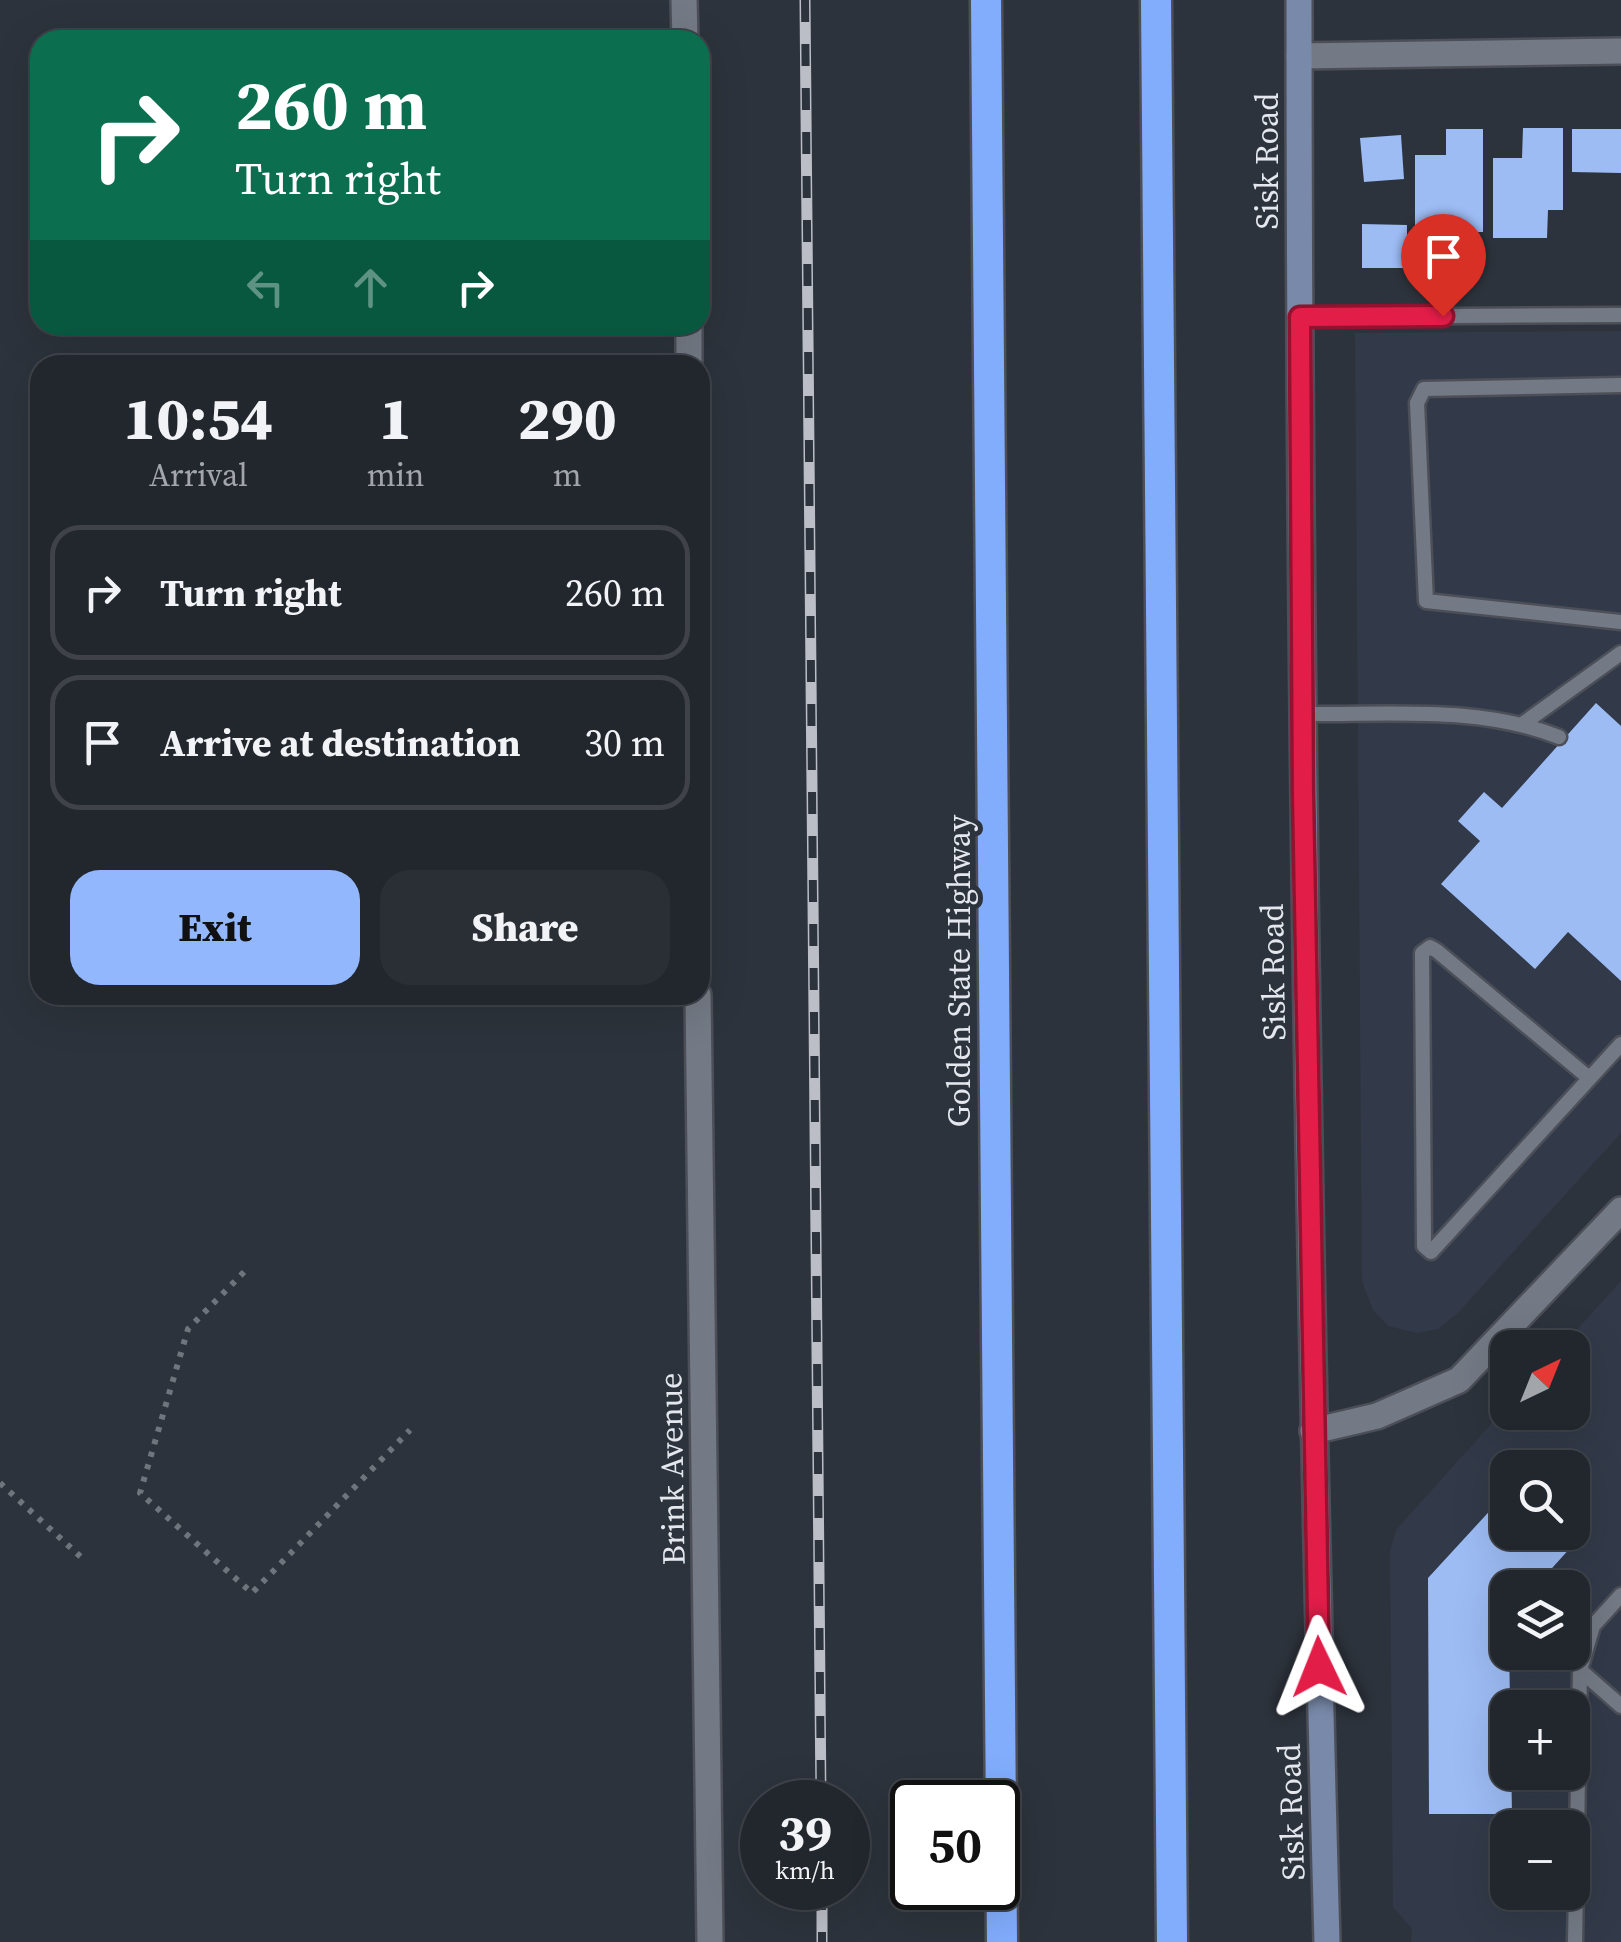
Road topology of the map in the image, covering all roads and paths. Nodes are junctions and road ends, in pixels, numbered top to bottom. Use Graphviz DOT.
graph roads {
  1 [pos="684,0"];
  2 [pos="986,0"];
  3 [pos="1156,0"];
  4 [pos="1299,0"];
  5 [pos="685,30"];
  6 [pos="1621,51"];
  7 [pos="1299,56"];
  8 [pos="1621,314"];
  9 [pos="1300,317"];
  10 [pos="1621,385"];
  11 [pos="1621,622"];
  12 [pos="1621,653"];
  13 [pos="1302,714"];
  14 [pos="1524,723"];
  15 [pos="1559,736"];
  16 [pos="698,1005"];
  17 [pos="1621,1044"];
  18 [pos="1589,1078"];
  19 [pos="1621,1210"];
  20 [pos="244,1272"];
  21 [pos="410,1430"];
  22 [pos="1313,1431"];
  23 [pos="0,1483"];
  24 [pos="82,1558"];
  25 [pos="1621,1595"];
  26 [pos="1590,1636"];
  27 [pos="1580,1670"];
  28 [pos="1621,1706"];
  29 [pos="710,1942"];
  30 [pos="1002,1942"];
  31 [pos="1172,1942"];
  32 [pos="1327,1942"];
  33 [pos="1575,1942"];
  1 -- 5 [label="street"];
  2 -- 30 [label="highway, Golden State Highway"];
  3 -- 31 [label="highway"];
  4 -- 7 [label="main road, Sisk Road"];
  6 -- 7 [label="street"];
  7 -- 9 [label="main road, Sisk Road"];
  8 -- 9 [label="lane"];
  9 -- 13 [label="main road, Sisk Road"];
  10 -- 11 [label="lane"];
  12 -- 14 [label="lane"];
  13 -- 14 [label="lane"];
  13 -- 22 [label="main road, Sisk Road"];
  14 -- 15 [label="lane"];
  16 -- 29 [label="street, Brink Avenue"];
  17 -- 18 [label="lane"];
  18 -- 18 [label="lane"];
  19 -- 22 [label="street"];
  20 -- 21 [label="path"];
  22 -- 32 [label="main road, Sisk Road"];
  23 -- 24 [label="path"];
  25 -- 26 [label="lane"];
  27 -- 28 [label="lane"];
  27 -- 33 [label="lane"];
}
